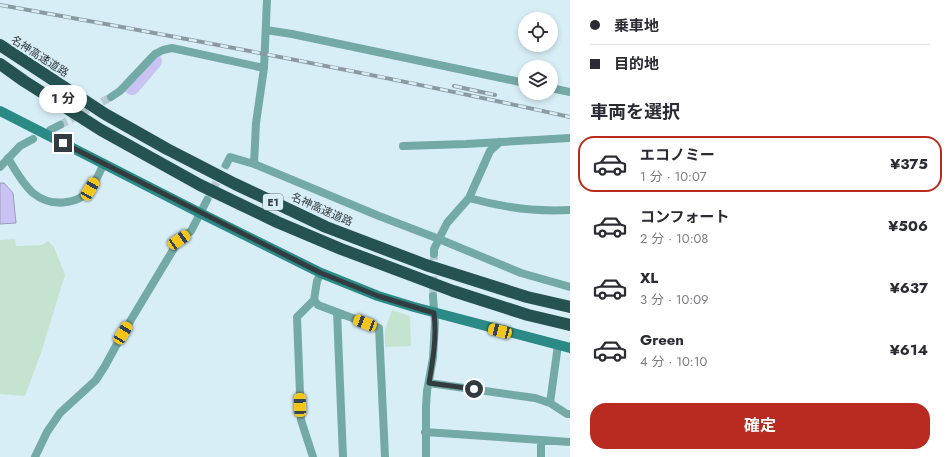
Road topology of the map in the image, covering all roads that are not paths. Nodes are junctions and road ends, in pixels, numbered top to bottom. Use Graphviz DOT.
graph roads {
  1 [pos="267,0"];
  2 [pos="266,30"];
  3 [pos="0,45"];
  4 [pos="0,64"];
  5 [pos="264,68"];
  6 [pos="518,82"];
  7 [pos="558,89"];
  8 [pos="570,92"];
  9 [pos="111,97"];
  10 [pos="0,111"];
  11 [pos="60,125"];
  12 [pos="50,130"];
  13 [pos="570,138"];
  14 [pos="33,139"];
  15 [pos="500,142"];
  16 [pos="403,146"];
  17 [pos="8,158"];
  18 [pos="104,164"];
  19 [pos="254,164"];
  20 [pos="226,165"];
  21 [pos="0,167"];
  22 [pos="469,198"];
  23 [pos="208,200"];
  24 [pos="570,210"];
  25 [pos="200,213"];
  26 [pos="439,239"];
  27 [pos="434,254"];
  28 [pos="321,273"];
  29 [pos="570,287"];
  30 [pos="433,296"];
  31 [pos="314,300"];
  32 [pos="570,308"];
  33 [pos="337,312"];
  34 [pos="434,313"];
  35 [pos="570,325"];
  36 [pos="558,345"];
  37 [pos="570,348"];
  38 [pos="429,383"];
  39 [pos="550,403"];
  40 [pos="570,414"];
  41 [pos="425,432"];
  42 [pos="541,440"];
  43 [pos="570,442"];
  44 [pos="35,457"];
  45 [pos="313,457"];
  46 [pos="343,457"];
  47 [pos="385,457"];
  48 [pos="426,457"];
  49 [pos="541,457"];
  1 -- 2 [label="street"];
  2 -- 5 [label="street"];
  2 -- 6 [label="street"];
  3 -- 32 [label="highway, 名神高速道路 / E1"];
  4 -- 35 [label="highway, E1"];
  5 -- 9 [label="street"];
  5 -- 19 [label="street"];
  7 -- 8 [label="street"];
  10 -- 18 [label="street"];
  11 -- 12 [label="street"];
  13 -- 15 [label="street"];
  14 -- 17 [label="street"];
  15 -- 16 [label="street"];
  15 -- 22 [label="street"];
  17 -- 18 [label="street"];
  17 -- 21 [label="street"];
  18 -- 25 [label="street"];
  19 -- 20 [label="street"];
  19 -- 26 [label="street"];
  22 -- 24 [label="street"];
  22 -- 26 [label="street"];
  23 -- 25 [label="street"];
  25 -- 28 [label="street"];
  25 -- 44 [label="street"];
  26 -- 27 [label="street"];
  26 -- 29 [label="street"];
  28 -- 31 [label="street"];
  28 -- 34 [label="street"];
  30 -- 34 [label="street"];
  31 -- 33 [label="street"];
  31 -- 45 [label="street"];
  33 -- 46 [label="street"];
  33 -- 47 [label="street"];
  34 -- 36 [label="street"];
  34 -- 38 [label="street"];
  36 -- 37 [label="street"];
  36 -- 39 [label="street"];
  38 -- 39 [label="street"];
  38 -- 41 [label="street"];
  39 -- 40 [label="street"];
  41 -- 42 [label="street"];
  41 -- 48 [label="street"];
  42 -- 43 [label="street"];
  42 -- 49 [label="street"];
}
